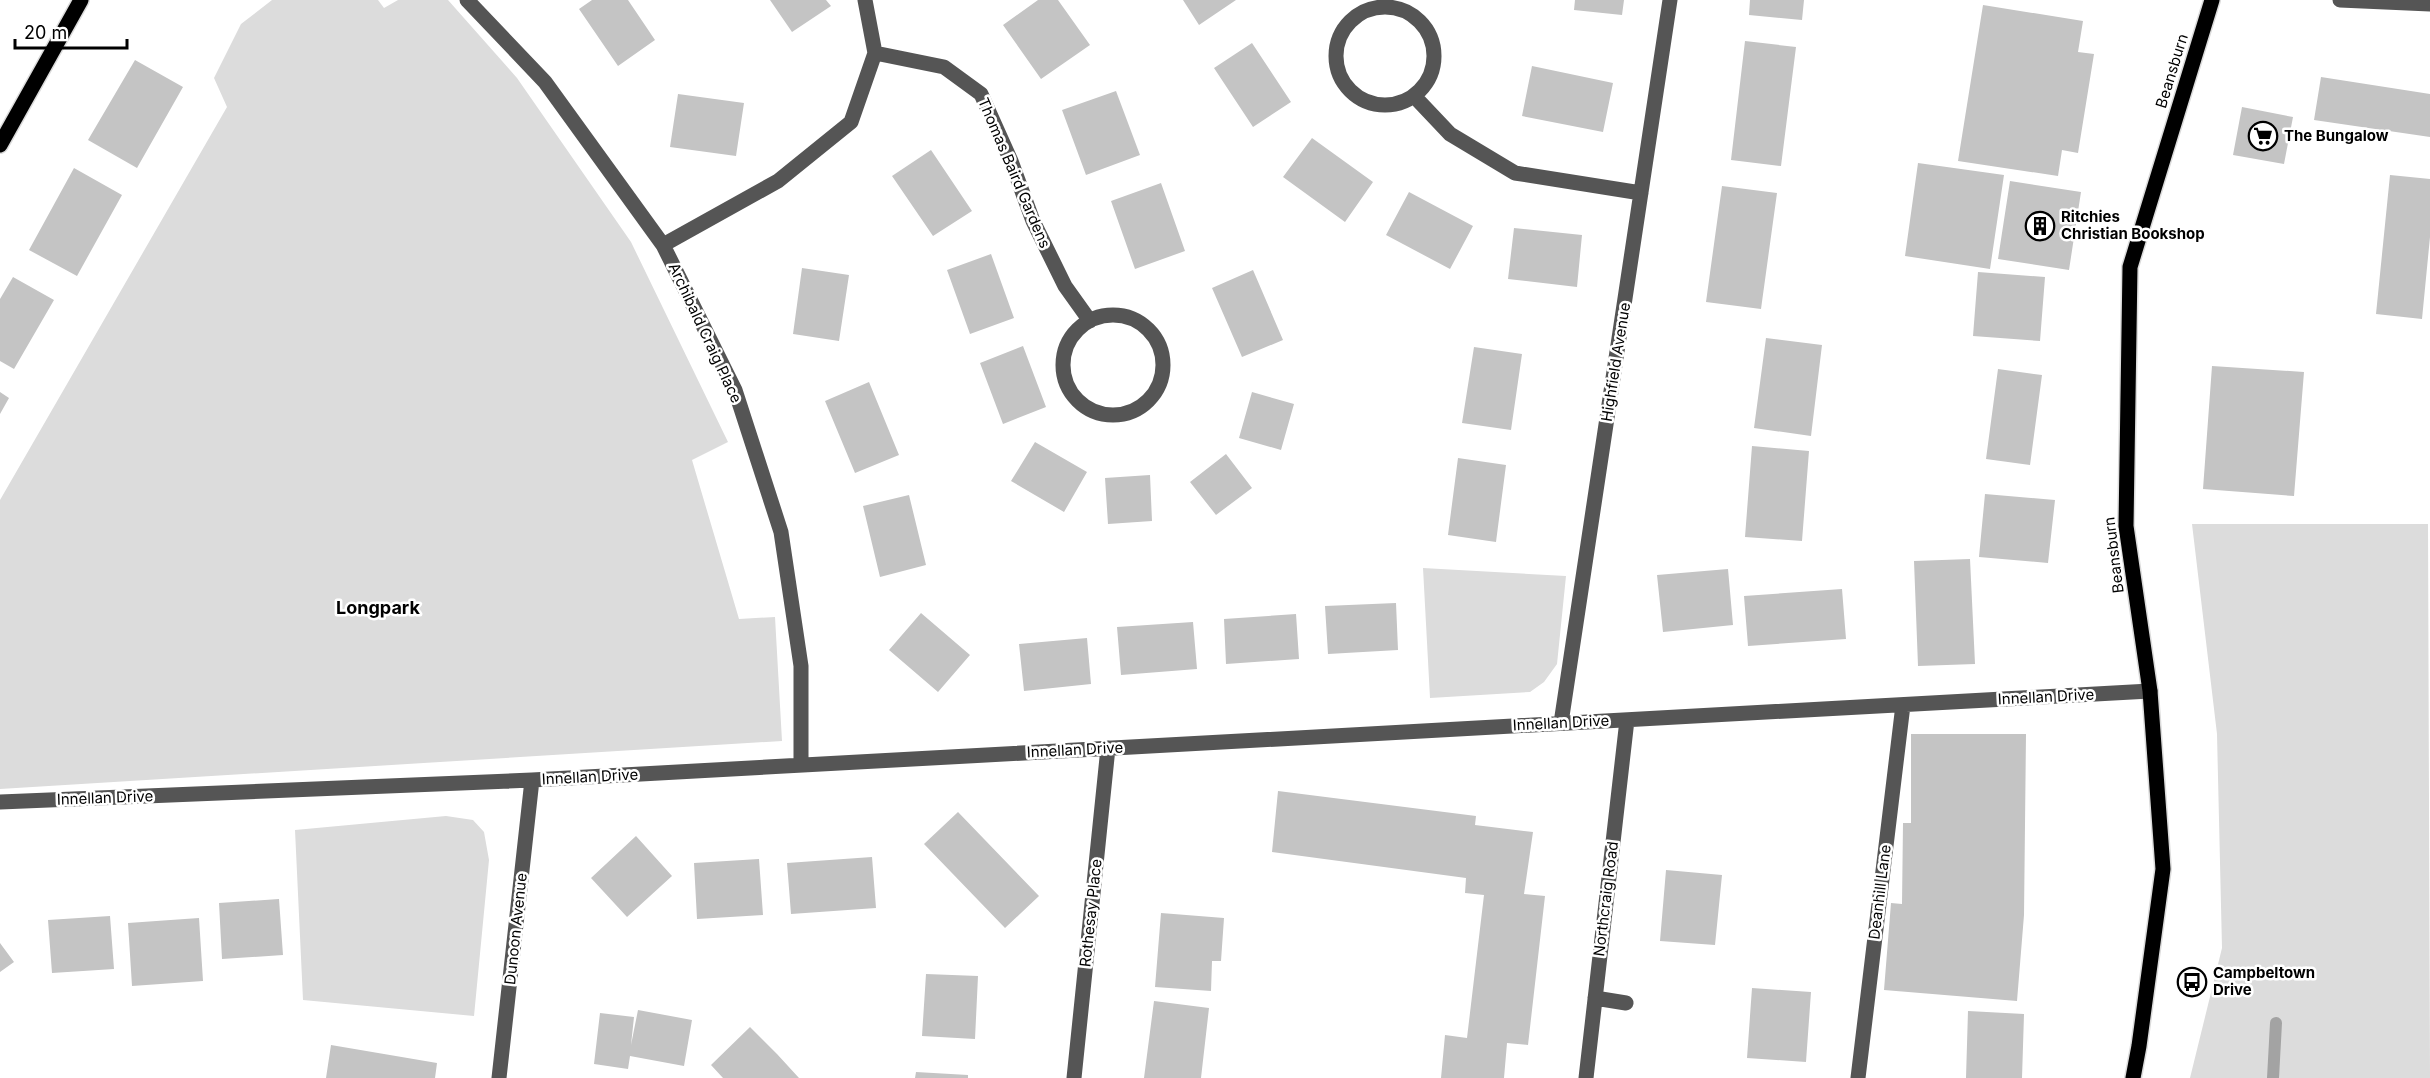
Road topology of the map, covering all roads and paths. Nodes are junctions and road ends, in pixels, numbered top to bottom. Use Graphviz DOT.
graph roads {
  1 [pos="81,0"];
  2 [pos="467,0"];
  3 [pos="865,0"];
  4 [pos="1670,0"];
  5 [pos="2212,0"];
  6 [pos="2340,0"];
  7 [pos="2430,4"];
  8 [pos="875,52"];
  9 [pos="1414,96"];
  10 [pos="0,145"];
  11 [pos="1641,193"];
  12 [pos="663,245"];
  13 [pos="1090,321"];
  14 [pos="2150,691"];
  15 [pos="1902,705"];
  16 [pos="1627,720"];
  17 [pos="1561,723"];
  18 [pos="1108,748"];
  19 [pos="801,765"];
  20 [pos="532,780"];
  21 [pos="0,802"];
  22 [pos="1595,998"];
  23 [pos="1626,1003"];
  24 [pos="499,1078"];
  25 [pos="1074,1078"];
  26 [pos="1586,1078"];
  27 [pos="1858,1078"];
  28 [pos="2133,1078"];
  1 -- 10 [label="main road"];
  2 -- 12 [label="street, Archibald Craig Place"];
  3 -- 8 [label="street"];
  4 -- 11 [label="street, Highfield Avenue"];
  5 -- 14 [label="main road, Beansburn"];
  6 -- 7 [label="street"];
  8 -- 12 [label="street"];
  8 -- 13 [label="street, Thomas Baird Gardens"];
  9 -- 9 [label="street"];
  9 -- 11 [label="street"];
  11 -- 17 [label="street, Highfield Avenue"];
  12 -- 19 [label="street, Archibald Craig Place"];
  13 -- 13 [label="street"];
  14 -- 15 [label="street, Innellan Drive"];
  14 -- 28 [label="main road, Beansburn"];
  15 -- 16 [label="street, Innellan Drive"];
  15 -- 27 [label="street, Deanhill Lane"];
  16 -- 17 [label="street, Innellan Drive"];
  16 -- 22 [label="street, Northcraig Road"];
  17 -- 18 [label="street, Innellan Drive"];
  18 -- 19 [label="street, Innellan Drive"];
  18 -- 25 [label="street, Rothesay Place"];
  19 -- 20 [label="street, Innellan Drive"];
  20 -- 21 [label="street, Innellan Drive"];
  20 -- 24 [label="street, Dunoon Avenue"];
  22 -- 23 [label="street"];
  22 -- 26 [label="street, Northcraig Road"];
}
